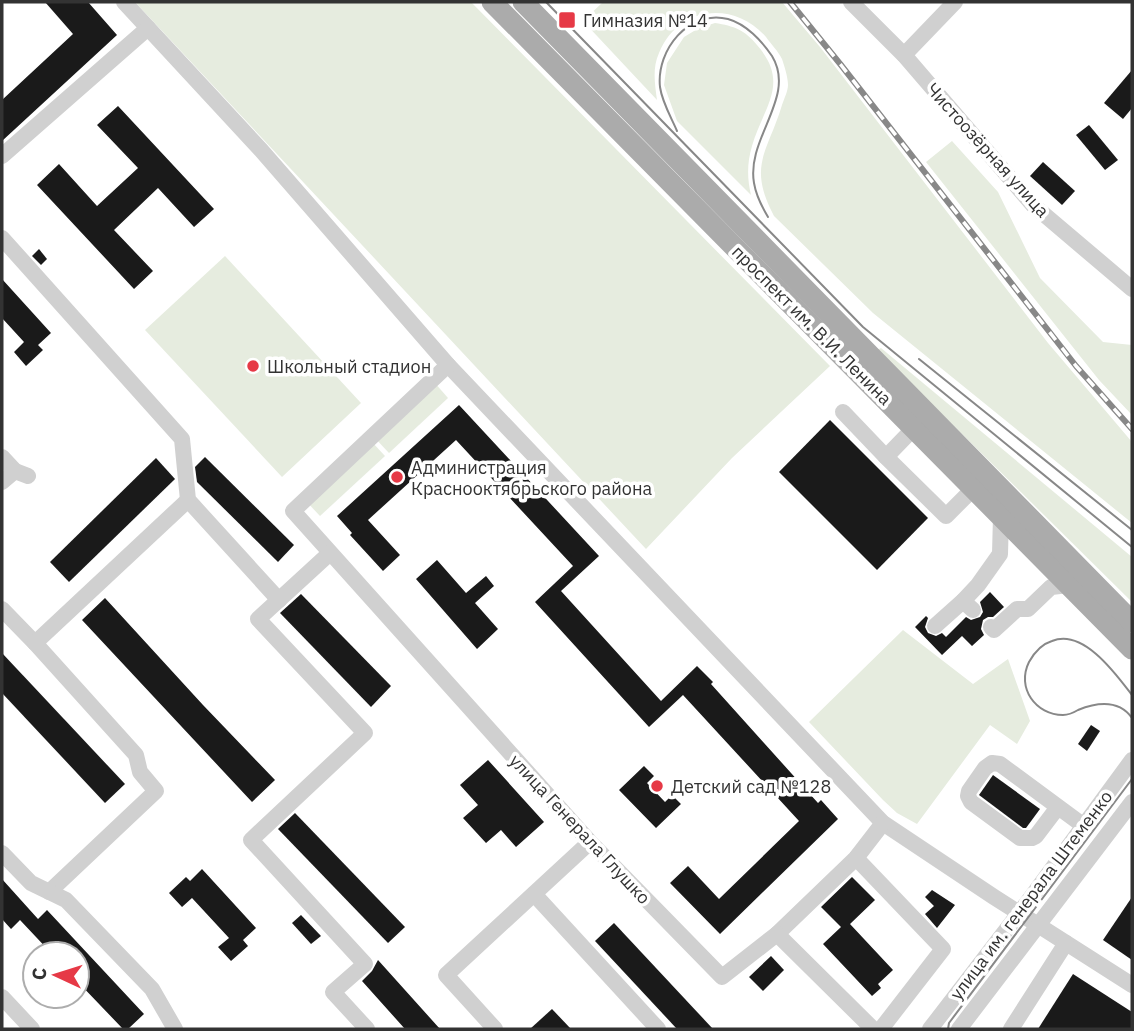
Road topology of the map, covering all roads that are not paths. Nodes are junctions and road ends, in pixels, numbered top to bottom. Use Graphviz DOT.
graph roads {
  1 [pos="124,2"];
  2 [pos="492,2"];
  3 [pos="523,2"];
  4 [pos="851,2"];
  5 [pos="954,2"];
  6 [pos="148,28"];
  7 [pos="904,55"];
  8 [pos="2,156"];
  9 [pos="2,238"];
  10 [pos="1132,289"];
  11 [pos="448,365"];
  12 [pos="843,412"];
  13 [pos="914,428"];
  14 [pos="2,457"];
  15 [pos="886,457"];
  16 [pos="2,482"];
  17 [pos="974,488"];
  18 [pos="188,500"];
  19 [pos="1001,516"];
  20 [pos="330,553"];
  21 [pos="1069,585"];
  22 [pos="279,600"];
  23 [pos="2,609"];
  24 [pos="1132,621"];
  25 [pos="935,626"];
  26 [pos="991,627"];
  27 [pos="36,643"];
  28 [pos="1132,649"];
  29 [pos="1132,760"];
  30 [pos="1132,802"];
  31 [pos="1058,807"];
  32 [pos="883,823"];
  33 [pos="1084,826"];
  34 [pos="590,842"];
  35 [pos="2,853"];
  36 [pos="856,858"];
  37 [pos="49,892"];
  38 [pos="534,894"];
  39 [pos="1019,913"];
  40 [pos="1038,925"];
  41 [pos="777,934"];
  42 [pos="1066,943"];
  43 [pos="1132,985"];
  44 [pos="2,997"];
  45 [pos="32,1029"];
  46 [pos="175,1029"];
  47 [pos="367,1029"];
  48 [pos="495,1029"];
  49 [pos="658,1029"];
  50 [pos="873,1029"];
  51 [pos="881,1029"];
  52 [pos="930,1029"];
  53 [pos="959,1029"];
  54 [pos="1012,1029"];
  1 -- 6 [label="street"];
  2 -- 13 [label="main road, проспект им. В.И. Ленина"];
  3 -- 24 [label="main road, проспект им. В.И. Ленина"];
  4 -- 7 [label="street, Чистоозёрная улица"];
  5 -- 7 [label="street"];
  6 -- 8 [label="street"];
  6 -- 11 [label="street"];
  7 -- 10 [label="street, Чистоозёрная улица"];
  9 -- 18 [label="street"];
  11 -- 20 [label="street, улица Генерала Глушко"];
  11 -- 32 [label="street"];
  12 -- 15 [label="street"];
  13 -- 15 [label="street"];
  13 -- 17 [label="main road, проспект им. В.И. Ленина"];
  14 -- 16 [label="street"];
  15 -- 17 [label="street"];
  17 -- 19 [label="main road, проспект им. В.И. Ленина"];
  18 -- 22 [label="street"];
  18 -- 27 [label="street"];
  19 -- 21 [label="main road, проспект им. В.И. Ленина"];
  19 -- 25 [label="street"];
  20 -- 22 [label="street"];
  20 -- 34 [label="street, улица Генерала Глушко"];
  21 -- 26 [label="street"];
  21 -- 28 [label="main road, проспект им. В.И. Ленина"];
  22 -- 47 [label="street"];
  23 -- 27 [label="street"];
  27 -- 37 [label="street"];
  29 -- 33 [label="street, улица им. генерала Штеменко"];
  30 -- 40 [label="street, улица им. генерала Штеменко"];
  31 -- 31 [label="street"];
  31 -- 33 [label="street"];
  32 -- 36 [label="street, улица Генерала Глушко"];
  32 -- 39 [label="street"];
  33 -- 39 [label="street, улица им. генерала Штеменко"];
  34 -- 38 [label="street"];
  34 -- 41 [label="street, улица Генерала Глушко"];
  35 -- 37 [label="street"];
  36 -- 41 [label="street, улица Генерала Глушко"];
  36 -- 51 [label="street"];
  37 -- 46 [label="street"];
  38 -- 48 [label="street"];
  38 -- 49 [label="street"];
  39 -- 40 [label="street"];
  39 -- 52 [label="street, улица им. генерала Штеменко"];
  40 -- 42 [label="street"];
  40 -- 53 [label="street, улица им. генерала Штеменко"];
  41 -- 50 [label="street"];
  42 -- 43 [label="street"];
  42 -- 54 [label="street"];
  44 -- 45 [label="street"];
}
